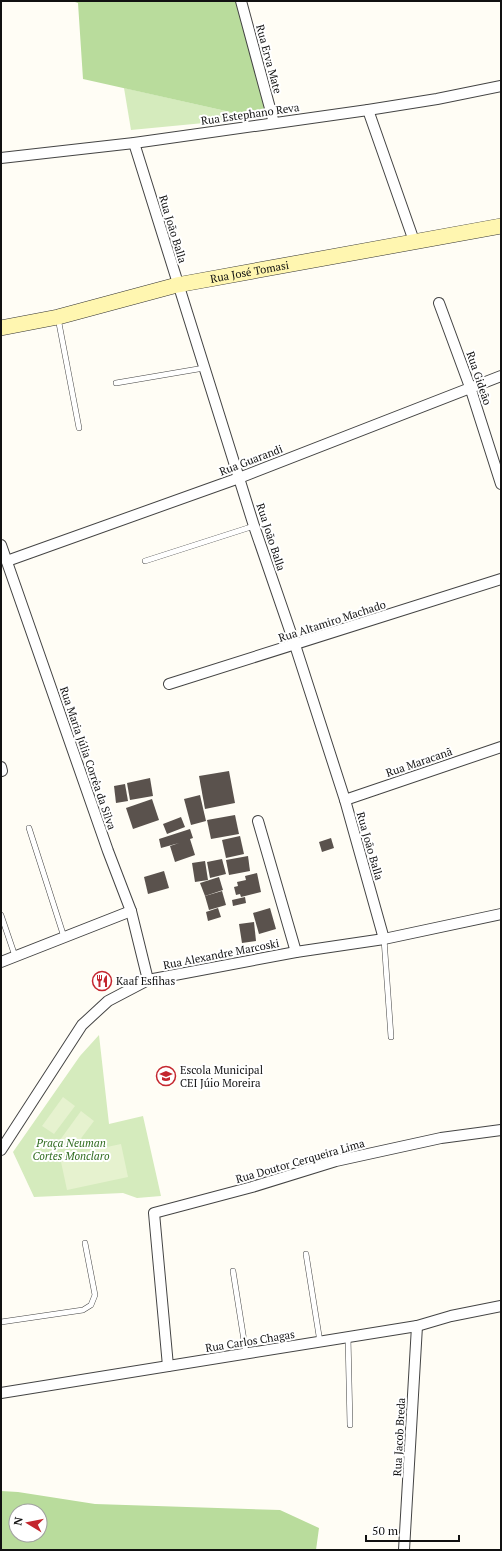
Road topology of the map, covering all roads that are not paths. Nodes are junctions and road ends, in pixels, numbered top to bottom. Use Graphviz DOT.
graph roads {
  1 [pos="241,1"];
  2 [pos="501,86"];
  3 [pos="368,110"];
  4 [pos="274,123"];
  5 [pos="134,143"];
  6 [pos="1,158"];
  7 [pos="501,226"];
  8 [pos="414,241"];
  9 [pos="177,285"];
  10 [pos="439,303"];
  11 [pos="58,317"];
  12 [pos="1,328"];
  13 [pos="204,368"];
  14 [pos="501,376"];
  15 [pos="116,383"];
  16 [pos="470,386"];
  17 [pos="79,428"];
  18 [pos="239,478"];
  19 [pos="501,484"];
  20 [pos="254,526"];
  21 [pos="1,546"];
  22 [pos="7,561"];
  23 [pos="145,561"];
  24 [pos="501,579"];
  25 [pos="295,645"];
  26 [pos="169,684"];
  27 [pos="501,747"];
  28 [pos="345,800"];
  29 [pos="258,821"];
  30 [pos="29,828"];
  31 [pos="131,911"];
  32 [pos="501,914"];
  33 [pos="1,915"];
  34 [pos="64,936"];
  35 [pos="384,939"];
  36 [pos="296,952"];
  37 [pos="15,956"];
  38 [pos="1,962"];
  39 [pos="148,980"];
  40 [pos="391,1038"];
  41 [pos="501,1130"];
  42 [pos="1,1150"];
  43 [pos="85,1243"];
  44 [pos="306,1254"];
  45 [pos="233,1271"];
  46 [pos="501,1306"];
  47 [pos="1,1322"];
  48 [pos="417,1326"];
  49 [pos="348,1337"];
  50 [pos="320,1342"];
  51 [pos="246,1353"];
  52 [pos="168,1366"];
  53 [pos="1,1393"];
  54 [pos="350,1424"];
  55 [pos="404,1550"];
  1 -- 4 [label="street, Rua Erva Mate"];
  2 -- 3 [label="street, Rua Estephano Reva"];
  3 -- 4 [label="street, Rua Estephano Reva"];
  3 -- 8 [label="street"];
  4 -- 5 [label="street, Rua Estephano Reva"];
  5 -- 6 [label="street, Rua Estephano Reva"];
  5 -- 9 [label="street, Rua João Balla"];
  7 -- 8 [label="street, Rua José Tomasi"];
  8 -- 9 [label="street, Rua José Tomasi"];
  9 -- 11 [label="street, Rua José Tomasi"];
  9 -- 13 [label="street, Rua João Balla"];
  10 -- 16 [label="street, Rua Gideão"];
  11 -- 12 [label="street, Rua José Tomasi"];
  11 -- 17 [label="lane"];
  13 -- 15 [label="lane"];
  13 -- 18 [label="street, Rua João Balla"];
  14 -- 16 [label="street, Rua Guarandi"];
  16 -- 18 [label="street, Rua Guarandi"];
  16 -- 19 [label="street, Rua Gideão"];
  18 -- 20 [label="street, Rua João Balla"];
  18 -- 22 [label="street, Rua Guarandi"];
  20 -- 23 [label="lane"];
  20 -- 25 [label="street, Rua João Balla"];
  21 -- 22 [label="street, Rua Maria Júlia Corrêa da Silva"];
  22 -- 31 [label="street, Rua Maria Júlia Corrêa da Silva"];
  24 -- 25 [label="street, Rua Altamiro Machado"];
  25 -- 26 [label="street, Rua Altamiro Machado"];
  25 -- 28 [label="street, Rua João Balla"];
  27 -- 28 [label="street, Rua Maracanã"];
  28 -- 35 [label="street, Rua João Balla"];
  29 -- 36 [label="street"];
  30 -- 34 [label="lane"];
  31 -- 34 [label="street"];
  31 -- 39 [label="street, Rua Maria Júlia Corrêa da Silva"];
  32 -- 35 [label="street, Rua Alexandre Marcoski"];
  33 -- 37 [label="lane"];
  34 -- 37 [label="street"];
  35 -- 36 [label="street, Rua Alexandre Marcoski"];
  35 -- 40 [label="lane"];
  36 -- 39 [label="street, Rua Alexandre Marcoski"];
  37 -- 38 [label="street"];
  39 -- 42 [label="street, Rua Alexandre Marcoski"];
  41 -- 52 [label="street, Rua Doutor Cerqueira Lima"];
  43 -- 47 [label="lane"];
  44 -- 50 [label="lane"];
  45 -- 51 [label="lane"];
  46 -- 48 [label="street, Rua Carlos Chagas"];
  48 -- 49 [label="street, Rua Carlos Chagas"];
  48 -- 55 [label="street, Rua Jacob Breda"];
  49 -- 50 [label="street, Rua Carlos Chagas"];
  49 -- 54 [label="lane"];
  50 -- 51 [label="street, Rua Carlos Chagas"];
  51 -- 52 [label="street, Rua Carlos Chagas"];
  52 -- 53 [label="street, Rua Carlos Chagas"];
}
